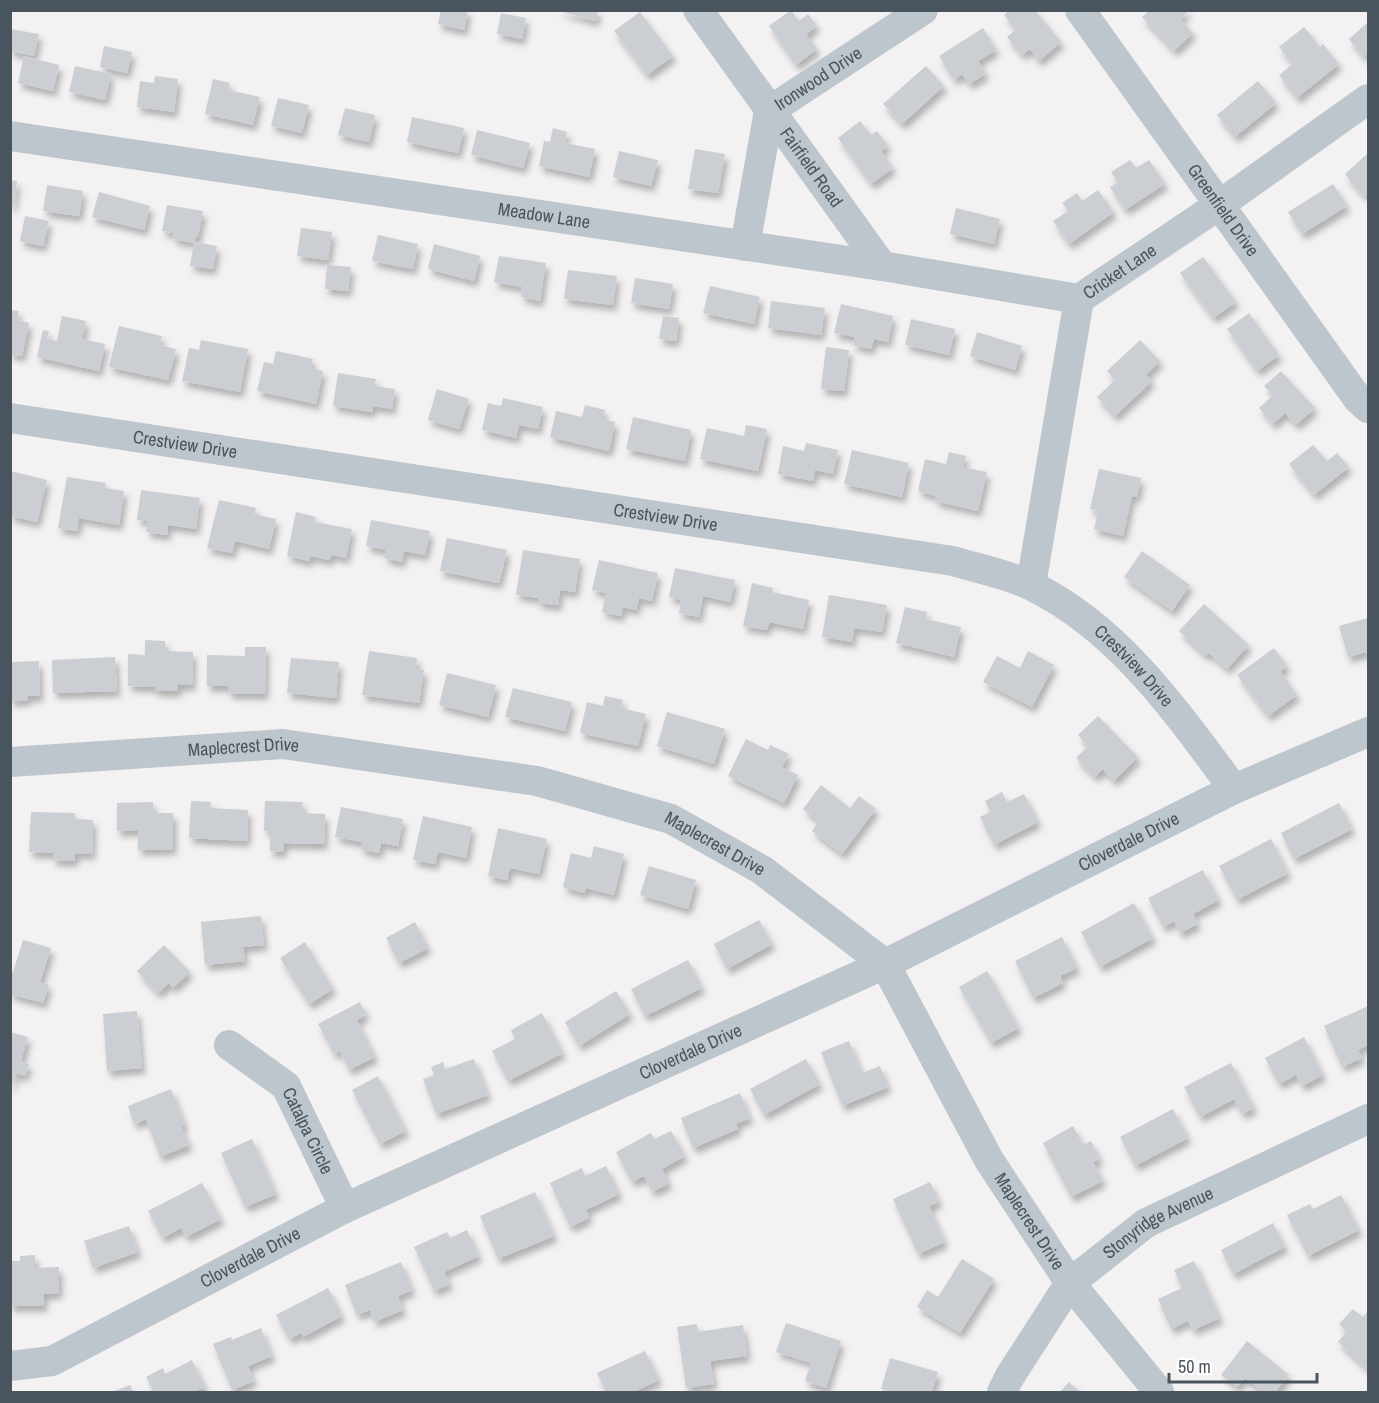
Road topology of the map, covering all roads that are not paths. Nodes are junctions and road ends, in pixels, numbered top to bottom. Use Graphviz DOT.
graph roads {
  1 [pos="698,10"];
  2 [pos="923,10"];
  3 [pos="1080,10"];
  4 [pos="1368,99"];
  5 [pos="769,111"];
  6 [pos="10,136"];
  7 [pos="1219,205"];
  8 [pos="745,246"];
  9 [pos="882,266"];
  10 [pos="1078,298"];
  11 [pos="1368,408"];
  12 [pos="10,418"];
  13 [pos="1031,585"];
  14 [pos="1368,732"];
  15 [pos="10,762"];
  16 [pos="1234,789"];
  17 [pos="885,964"];
  18 [pos="229,1045"];
  19 [pos="1368,1119"];
  20 [pos="345,1208"];
  21 [pos="1070,1283"];
  22 [pos="10,1366"];
  23 [pos="1002,1392"];
  24 [pos="1159,1392"];
  1 -- 5 [label="street, Fairfield Road"];
  2 -- 5 [label="street, Ironwood Drive"];
  3 -- 7 [label="street, Greenfield Drive"];
  4 -- 7 [label="street, Cricket Lane"];
  5 -- 8 [label="street, Ironwood Drive"];
  5 -- 9 [label="street, Fairfield Road"];
  6 -- 8 [label="street, Meadow Lane"];
  7 -- 10 [label="street, Cricket Lane"];
  7 -- 11 [label="street, Greenfield Drive"];
  8 -- 9 [label="street, Meadow Lane"];
  9 -- 10 [label="street, Meadow Lane"];
  10 -- 13 [label="street, Cricket Lane"];
  12 -- 13 [label="street, Crestview Drive"];
  13 -- 16 [label="street, Crestview Drive"];
  14 -- 16 [label="street, Cloverdale Drive"];
  15 -- 17 [label="street, Maplecrest Drive"];
  16 -- 17 [label="street, Cloverdale Drive"];
  17 -- 20 [label="street, Cloverdale Drive"];
  17 -- 21 [label="street, Maplecrest Drive"];
  18 -- 20 [label="street, Catalpa Circle"];
  19 -- 21 [label="street, Stonyridge Avenue"];
  20 -- 22 [label="street, Cloverdale Drive"];
  21 -- 23 [label="street, Stonyridge Avenue"];
  21 -- 24 [label="street, Maplecrest Drive"];
}
